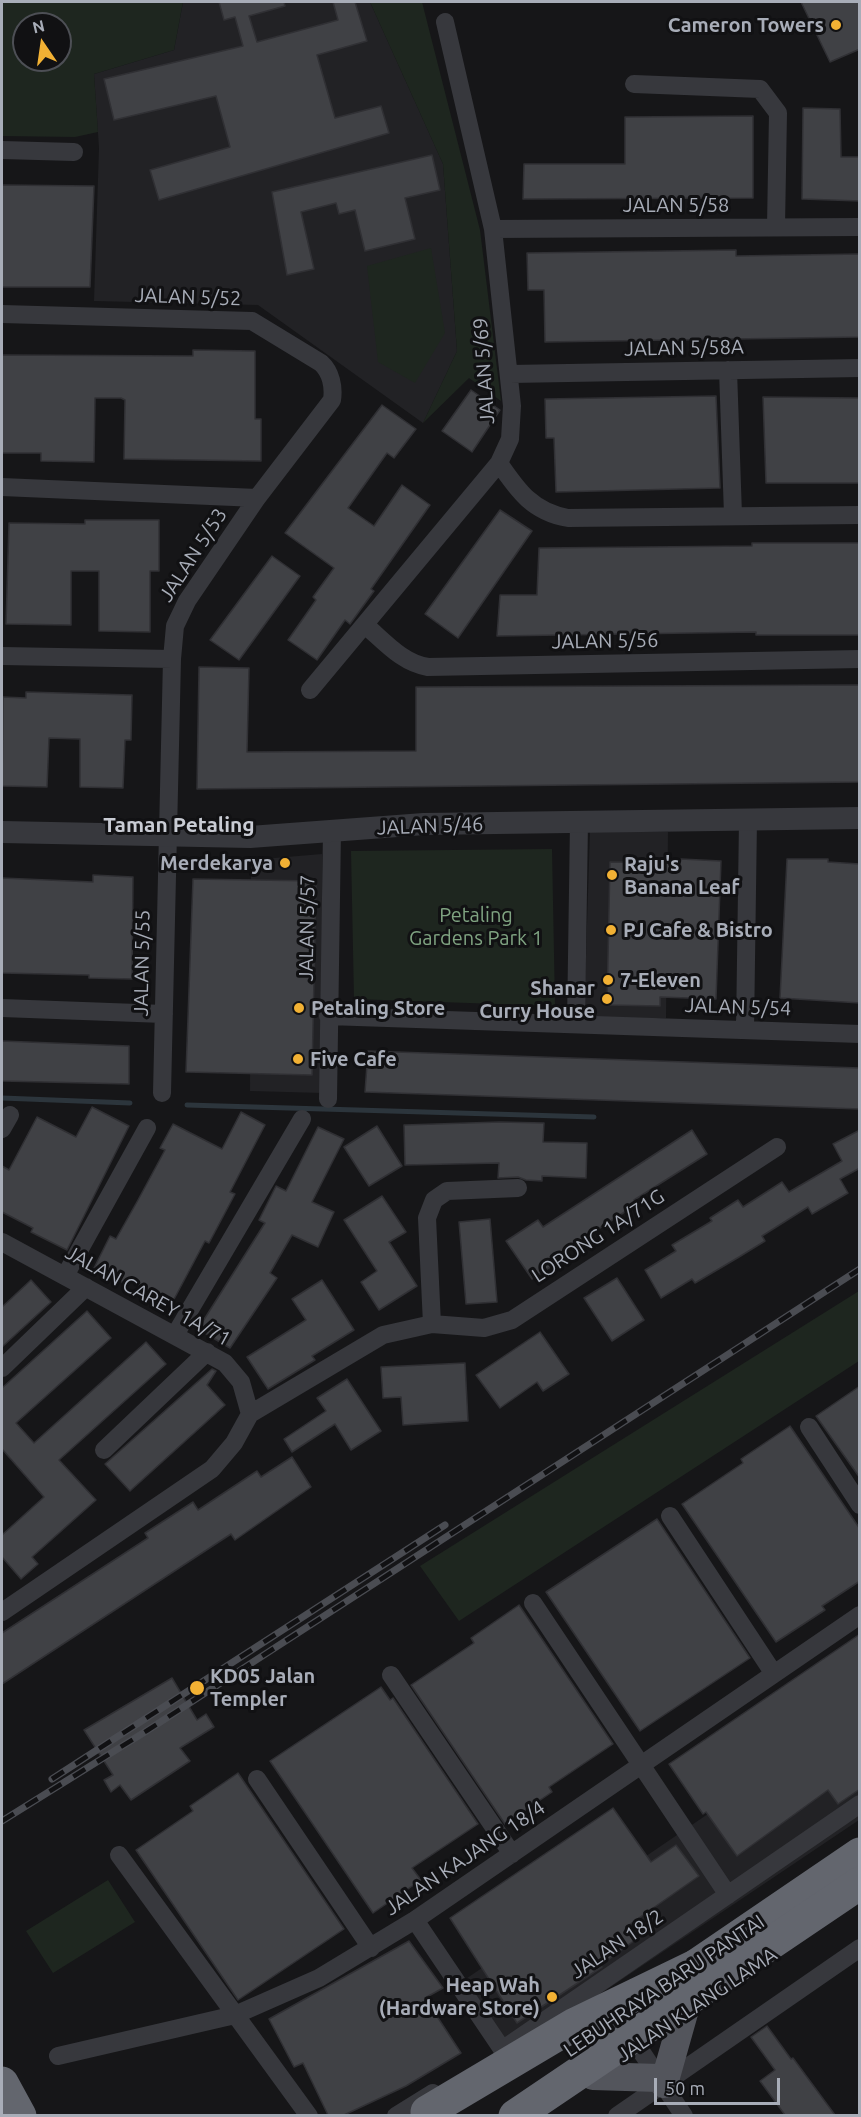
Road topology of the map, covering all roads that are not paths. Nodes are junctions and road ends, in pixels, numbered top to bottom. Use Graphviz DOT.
graph roads {
  1 [pos="445,22"];
  2 [pos="634,84"];
  3 [pos="2,150"];
  4 [pos="74,152"];
  5 [pos="776,226"];
  6 [pos="860,227"];
  7 [pos="493,228"];
  8 [pos="2,314"];
  9 [pos="860,368"];
  10 [pos="728,370"];
  11 [pos="510,374"];
  12 [pos="332,400"];
  13 [pos="499,464"];
  14 [pos="2,487"];
  15 [pos="257,498"];
  16 [pos="733,515"];
  17 [pos="860,515"];
  18 [pos="365,625"];
  19 [pos="2,656"];
  20 [pos="172,659"];
  21 [pos="860,660"];
  22 [pos="310,690"];
  23 [pos="860,818"];
  24 [pos="748,820"];
  25 [pos="579,822"];
  26 [pos="332,831"];
  27 [pos="2,832"];
  28 [pos="168,835"];
  29 [pos="2,1008"];
  30 [pos="164,1014"];
  31 [pos="328,1016"];
  32 [pos="576,1024"];
  33 [pos="746,1030"];
  34 [pos="860,1034"];
  35 [pos="162,1093"];
  36 [pos="328,1099"];
  37 [pos="302,1119"];
  38 [pos="147,1128"];
  39 [pos="777,1146"];
  40 [pos="518,1188"];
  41 [pos="2,1242"];
  42 [pos="65,1276"];
  43 [pos="86,1287"];
  44 [pos="432,1324"];
  45 [pos="175,1335"];
  46 [pos="207,1352"];
  47 [pos="2,1368"];
  48 [pos="250,1414"];
  49 [pos="808,1427"];
  50 [pos="104,1450"];
  51 [pos="860,1505"];
  52 [pos="670,1516"];
  53 [pos="533,1603"];
  54 [pos="2,1612"];
  55 [pos="860,1615"];
  56 [pos="774,1674"];
  57 [pos="391,1675"];
  58 [pos="641,1765"];
  59 [pos="257,1779"];
  60 [pos="860,1804"];
  61 [pos="860,1839"];
  62 [pos="512,1854"];
  63 [pos="860,1854"];
  64 [pos="119,1856"];
  65 [pos="860,1883"];
  66 [pos="728,1895"];
  67 [pos="860,1895"];
  68 [pos="415,1920"];
  69 [pos="371,1948"];
  70 [pos="860,1948"];
  71 [pos="697,1965"];
  72 [pos="611,2006"];
  73 [pos="684,2013"];
  74 [pos="236,2015"];
  75 [pos="637,2044"];
  76 [pos="58,2056"];
  77 [pos="509,2060"];
  78 [pos="593,2076"];
  79 [pos="661,2081"];
  80 [pos="309,2115"];
  81 [pos="396,2115"];
  82 [pos="421,2115"];
  83 [pos="441,2115"];
  84 [pos="467,2115"];
  85 [pos="515,2115"];
  86 [pos="534,2115"];
  87 [pos="617,2115"];
  88 [pos="684,2115"];
  1 -- 7 [label="street, JALAN 5/69"];
  2 -- 5 [label="street"];
  3 -- 4 [label="street"];
  5 -- 6 [label="street, JALAN 5/58"];
  5 -- 7 [label="street, JALAN 5/58"];
  7 -- 11 [label="street, JALAN 5/69"];
  8 -- 12 [label="street, JALAN 5/52"];
  9 -- 10 [label="street, JALAN 5/58A"];
  10 -- 11 [label="street, JALAN 5/58A"];
  10 -- 16 [label="street"];
  11 -- 13 [label="street, JALAN 5/69"];
  12 -- 15 [label="street, JALAN 5/53"];
  13 -- 16 [label="street"];
  13 -- 18 [label="street"];
  14 -- 15 [label="street"];
  15 -- 20 [label="street, JALAN 5/53"];
  16 -- 17 [label="street"];
  18 -- 21 [label="street, JALAN 5/56"];
  18 -- 22 [label="street"];
  19 -- 20 [label="street"];
  20 -- 28 [label="street, JALAN 5/53"];
  23 -- 24 [label="street, JALAN 5/46"];
  24 -- 25 [label="street, JALAN 5/46"];
  24 -- 33 [label="street"];
  25 -- 26 [label="street, JALAN 5/46"];
  25 -- 32 [label="street"];
  26 -- 28 [label="street, JALAN 5/46"];
  26 -- 31 [label="street, JALAN 5/57"];
  27 -- 28 [label="street, JALAN 5/46"];
  28 -- 30 [label="street, JALAN 5/55"];
  29 -- 30 [label="street"];
  30 -- 35 [label="street, JALAN 5/55"];
  31 -- 32 [label="street, JALAN 5/54"];
  31 -- 36 [label="street, JALAN 5/57"];
  32 -- 33 [label="street, JALAN 5/54"];
  33 -- 34 [label="street, JALAN 5/54"];
  37 -- 45 [label="street"];
  38 -- 42 [label="street"];
  39 -- 44 [label="street, LORONG 1A/71G"];
  40 -- 44 [label="street"];
  41 -- 42 [label="street, JALAN CAREY 1A/71"];
  42 -- 43 [label="street, JALAN CAREY 1A/71"];
  43 -- 45 [label="street, JALAN CAREY 1A/71"];
  43 -- 47 [label="street"];
  44 -- 48 [label="street, LORONG 1A/71G"];
  45 -- 46 [label="street, JALAN CAREY 1A/71"];
  46 -- 48 [label="street, JALAN CAREY 1A/71"];
  46 -- 50 [label="street"];
  48 -- 54 [label="street"];
  49 -- 51 [label="street"];
  52 -- 56 [label="street"];
  53 -- 58 [label="street"];
  55 -- 56 [label="street, JALAN KAJANG 18/4"];
  56 -- 58 [label="street, JALAN KAJANG 18/4"];
  57 -- 62 [label="street"];
  58 -- 62 [label="street, JALAN KAJANG 18/4"];
  58 -- 66 [label="street"];
  59 -- 69 [label="street"];
  60 -- 66 [label="street, JALAN 18/2"];
  61 -- 72 [label="main road"];
  62 -- 68 [label="street, JALAN KAJANG 18/4"];
  63 -- 71 [label="highway, LEBUHRAYA BARU PANTAI"];
  64 -- 74 [label="street"];
  65 -- 85 [label="highway, LEBUHRAYA BARU PANTAI, bridge"];
  66 -- 77 [label="street, JALAN 18/2"];
  67 -- 73 [label="main road, JALAN KLANG LAMA"];
  68 -- 69 [label="street, JALAN KAJANG 18/4"];
  68 -- 77 [label="street"];
  69 -- 74 [label="street, JALAN KAJANG 18/4"];
  70 -- 79 [label="street"];
  71 -- 82 [label="highway, bridge"];
  71 -- 84 [label="highway, LEBUHRAYA BARU PANTAI, bridge"];
  72 -- 75 [label="street"];
  72 -- 77 [label="main road"];
  73 -- 75 [label="main road, JALAN KLANG LAMA"];
  73 -- 79 [label="main road"];
  74 -- 76 [label="street, JALAN KAJANG 18/4"];
  74 -- 80 [label="street"];
  75 -- 78 [label="main road, JALAN KLANG LAMA"];
  75 -- 79 [label="street"];
  77 -- 81 [label="street, JALAN 18/2"];
  77 -- 83 [label="main road"];
  78 -- 79 [label="main road"];
  78 -- 86 [label="main road, JALAN KLANG LAMA"];
  79 -- 87 [label="street"];
  79 -- 88 [label="street"];
}
